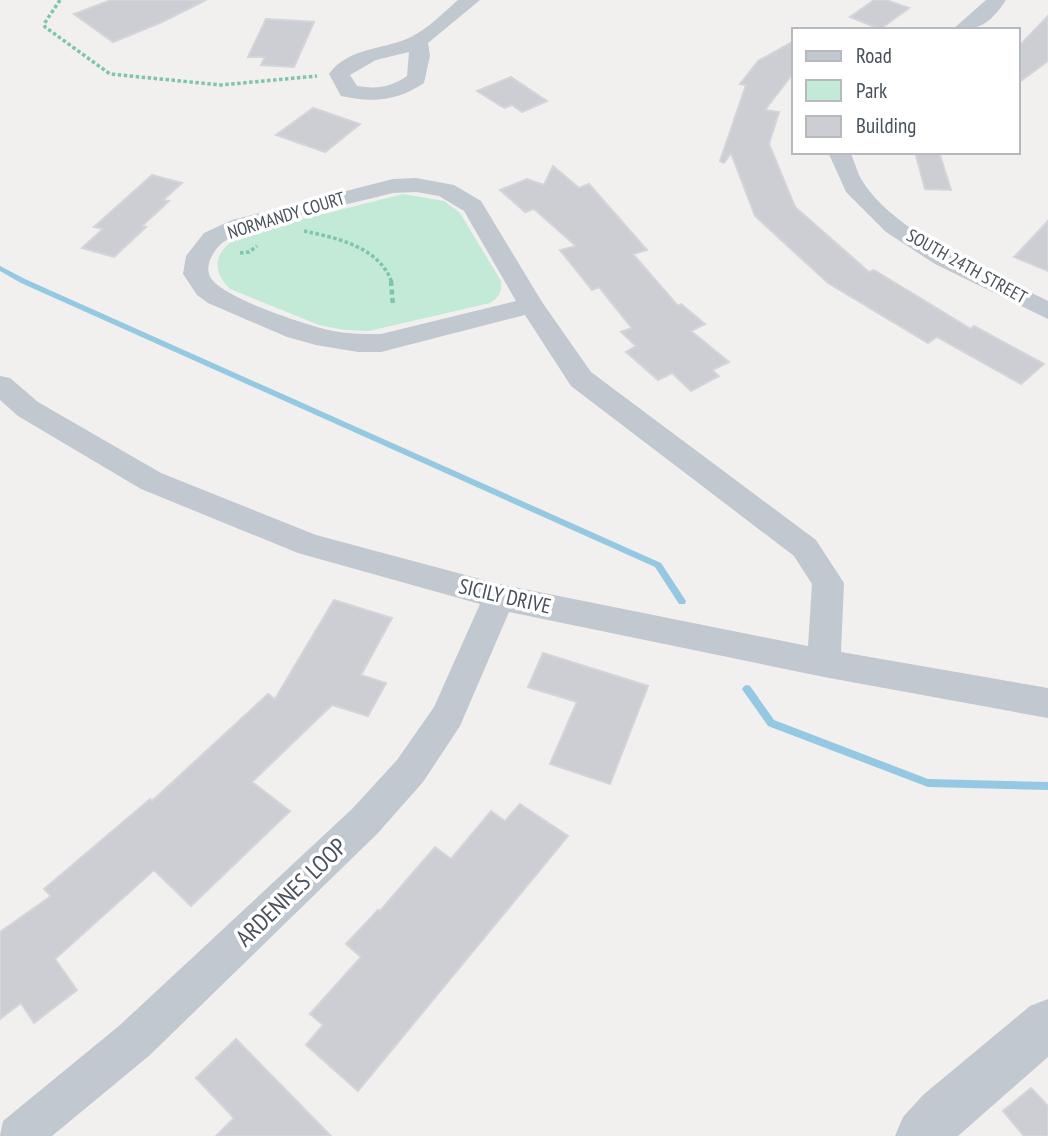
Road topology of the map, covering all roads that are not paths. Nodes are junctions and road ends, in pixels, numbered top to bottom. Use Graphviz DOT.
graph roads {
  1 [pos="470,0"];
  2 [pos="996,0"];
  3 [pos="965,28"];
  4 [pos="418,41"];
  5 [pos="840,154"];
  6 [pos="531,305"];
  7 [pos="1048,311"];
  8 [pos="0,385"];
  9 [pos="499,597"];
  10 [pos="824,663"];
  11 [pos="1048,703"];
  12 [pos="1048,1024"];
  13 [pos="18,1136"];
  14 [pos="922,1136"];
  1 -- 4 [label="street"];
  2 -- 3 [label="street"];
  4 -- 4 [label="street"];
  5 -- 7 [label="street, SOUTH 24TH STREET"];
  6 -- 6 [label="street, NORMANDY COURT"];
  6 -- 10 [label="street, NORMANDY COURT"];
  8 -- 9 [label="street, SICILY DRIVE"];
  9 -- 10 [label="street, SICILY DRIVE"];
  9 -- 13 [label="street, ARDENNES LOOP"];
  10 -- 11 [label="street, SICILY DRIVE"];
  12 -- 14 [label="street"];
}
